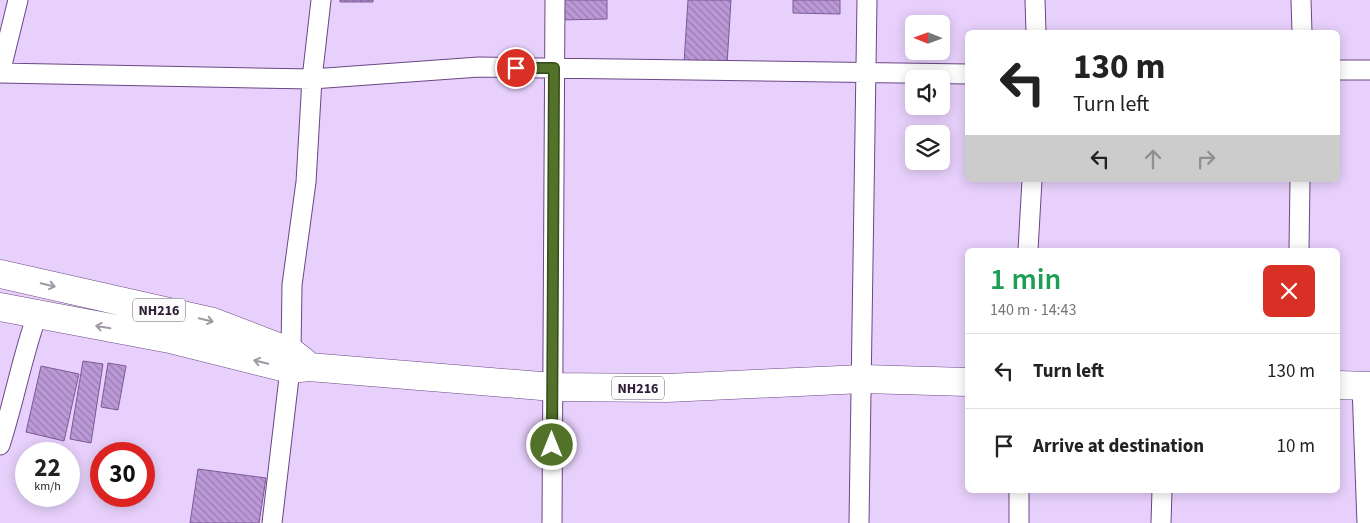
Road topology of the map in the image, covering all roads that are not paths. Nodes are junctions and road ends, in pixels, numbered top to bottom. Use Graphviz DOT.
graph roads {
  1 [pos="18,0"];
  2 [pos="321,0"];
  3 [pos="555,0"];
  4 [pos="867,0"];
  5 [pos="1035,0"];
  6 [pos="1302,0"];
  7 [pos="1036,30"];
  8 [pos="1302,30"];
  9 [pos="554,68"];
  10 [pos="1340,70"];
  11 [pos="1370,70"];
  12 [pos="865,72"];
  13 [pos="0,73"];
  14 [pos="965,74"];
  15 [pos="312,79"];
  16 [pos="1032,182"];
  17 [pos="1300,182"];
  18 [pos="1028,248"];
  19 [pos="1299,248"];
  20 [pos="0,274"];
  21 [pos="0,307"];
  22 [pos="38,315"];
  23 [pos="297,362"];
  24 [pos="863,379"];
  25 [pos="965,382"];
  26 [pos="1356,386"];
  27 [pos="553,387"];
  28 [pos="0,445"];
  29 [pos="1019,493"];
  30 [pos="1162,493"];
  31 [pos="272,523"];
  32 [pos="552,523"];
  33 [pos="859,523"];
  34 [pos="1018,523"];
  35 [pos="1162,523"];
  36 [pos="1367,523"];
  1 -- 13 [label="street"];
  2 -- 15 [label="street"];
  3 -- 9 [label="street"];
  4 -- 12 [label="street"];
  5 -- 7 [label="street"];
  6 -- 8 [label="street"];
  9 -- 12 [label="street"];
  9 -- 15 [label="street"];
  9 -- 27 [label="street"];
  10 -- 11 [label="street"];
  12 -- 14 [label="street"];
  12 -- 24 [label="street"];
  13 -- 15 [label="street"];
  15 -- 23 [label="street"];
  16 -- 18 [label="street"];
  17 -- 19 [label="street"];
  20 -- 23 [label="highway, NH216, one-way"];
  21 -- 22 [label="highway, NH216"];
  23 -- 22 [label="highway, NH216, one-way"];
  22 -- 28 [label="street"];
  23 -- 27 [label="highway, NH216"];
  23 -- 31 [label="street"];
  24 -- 25 [label="highway, NH216"];
  24 -- 27 [label="highway, NH216"];
  24 -- 33 [label="street"];
  26 -- 36 [label="street"];
  27 -- 32 [label="street"];
  29 -- 34 [label="street"];
  30 -- 35 [label="street"];
}
